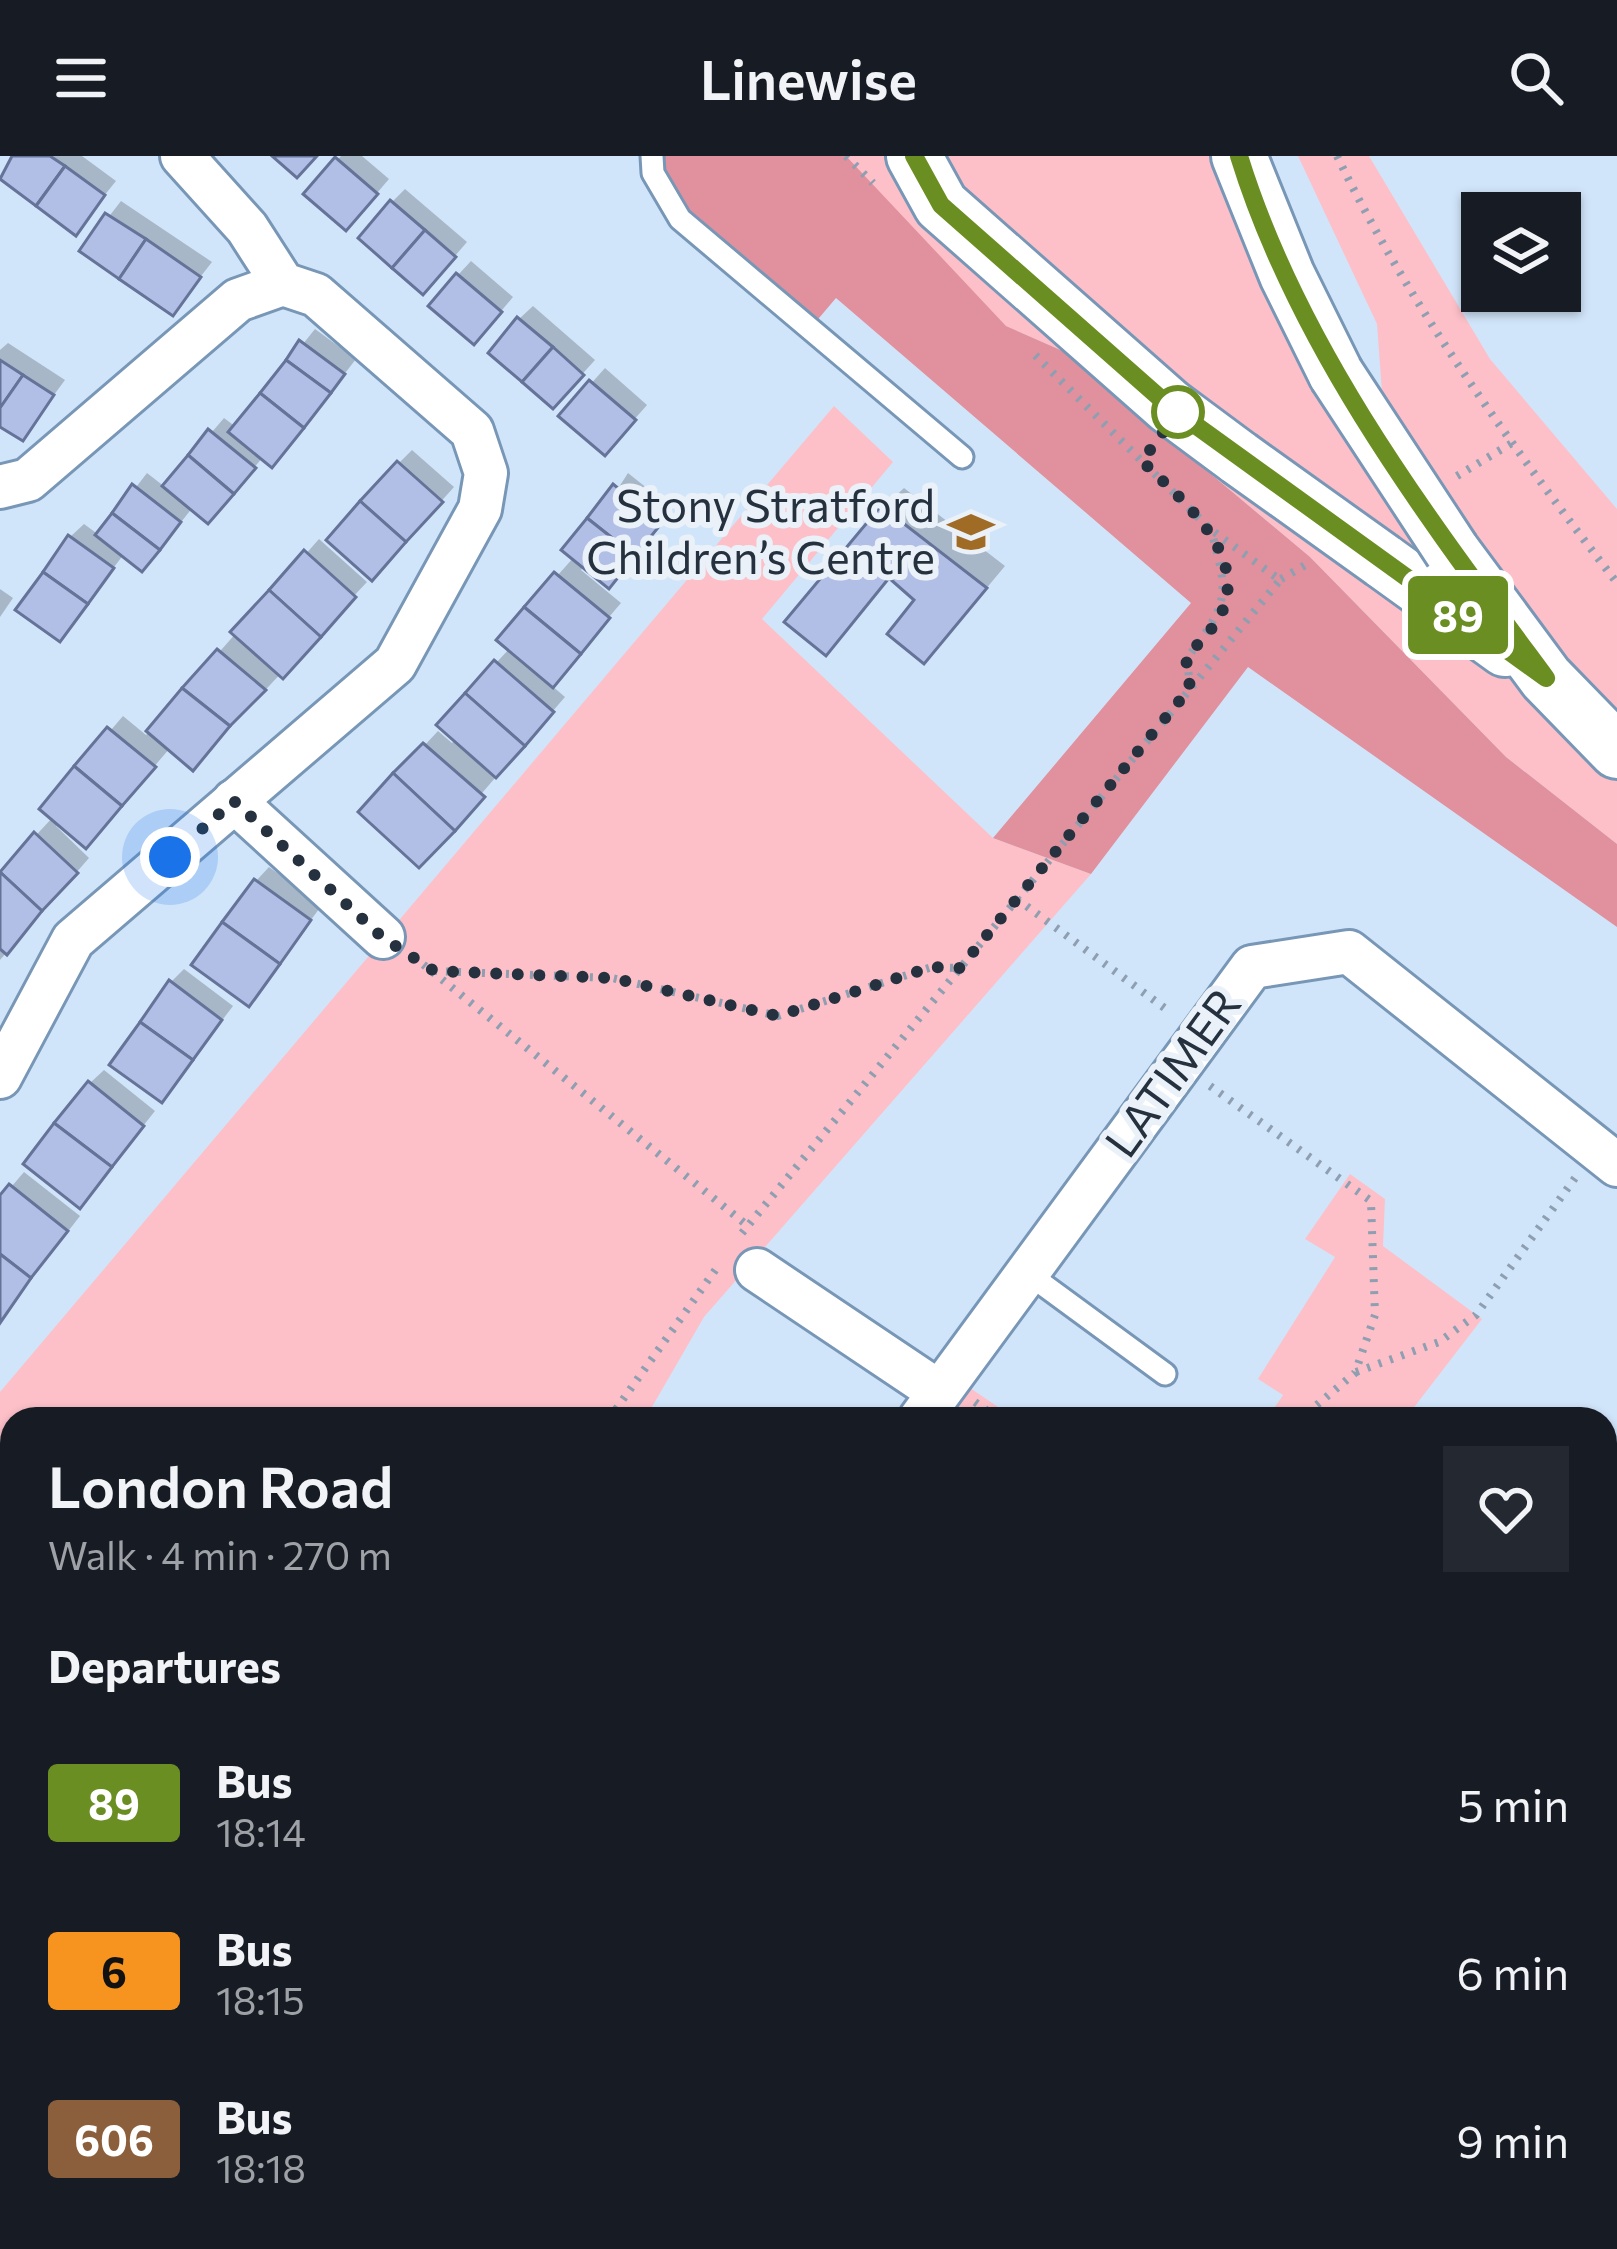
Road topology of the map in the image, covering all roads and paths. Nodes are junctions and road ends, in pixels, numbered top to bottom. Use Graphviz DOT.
graph roads {
  1 [pos="182,156"];
  2 [pos="652,156"];
  3 [pos="846,156"];
  4 [pos="1239,156"];
  5 [pos="1336,156"];
  6 [pos="898,174"];
  7 [pos="283,284"];
  8 [pos="1023,343"];
  9 [pos="962,457"];
  10 [pos="0,487"];
  11 [pos="1210,529"];
  12 [pos="1615,576"];
  13 [pos="1546,678"];
  14 [pos="1190,688"];
  15 [pos="1617,751"];
  16 [pos="234,801"];
  17 [pos="1017,899"];
  18 [pos="382,937"];
  19 [pos="960,968"];
  20 [pos="434,971"];
  21 [pos="1191,1050"];
  22 [pos="0,1077"];
  23 [pos="1607,1157"];
  24 [pos="748,1226"];
  25 [pos="737,1260"];
  26 [pos="1026,1272"];
  27 [pos="1355,1373"];
  28 [pos="1165,1374"];
  29 [pos="930,1405"];
  30 [pos="618,1407"];
  31 [pos="1314,1407"];
  1 -- 7 [label="street"];
  2 -- 9 [label="lane"];
  3 -- 6 [label="path"];
  4 -- 13 [label="street, bridge"];
  5 -- 12 [label="path"];
  6 -- 13 [label="street, bridge"];
  7 -- 10 [label="street"];
  7 -- 16 [label="street"];
  8 -- 11 [label="path"];
  11 -- 14 [label="path"];
  11 -- 14 [label="path"];
  13 -- 15 [label="street"];
  14 -- 17 [label="path"];
  16 -- 18 [label="street"];
  16 -- 22 [label="street"];
  17 -- 19 [label="path"];
  17 -- 21 [label="path"];
  18 -- 20 [label="path"];
  19 -- 20 [label="path"];
  19 -- 24 [label="path"];
  20 -- 24 [label="path"];
  21 -- 23 [label="street, LATIMER"];
  21 -- 26 [label="street, LATIMER"];
  21 -- 27 [label="path"];
  23 -- 27 [label="path"];
  24 -- 25 [label="path"];
  25 -- 29 [label="street"];
  25 -- 30 [label="path"];
  26 -- 28 [label="lane"];
  26 -- 29 [label="street, LATIMER"];
  27 -- 31 [label="path"];
}
